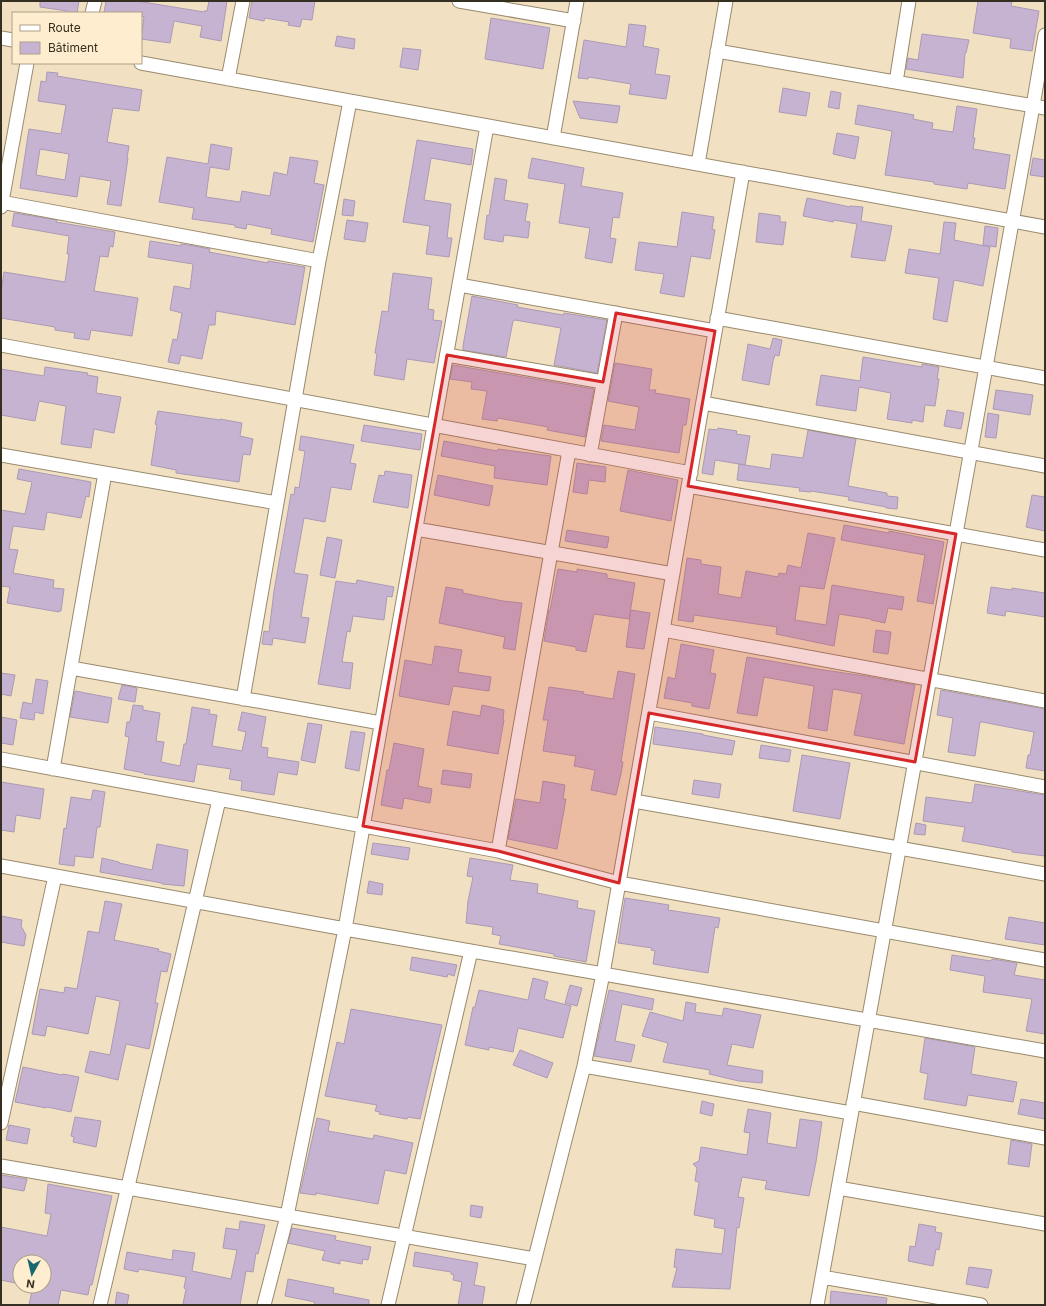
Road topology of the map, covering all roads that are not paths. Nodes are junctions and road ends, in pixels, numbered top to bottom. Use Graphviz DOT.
graph roads {
  1 [pos="94,1"];
  2 [pos="243,1"];
  3 [pos="459,1"];
  4 [pos="578,1"];
  5 [pos="726,1"];
  6 [pos="910,1"];
  7 [pos="92,12"];
  8 [pos="574,22"];
  9 [pos="1045,35"];
  10 [pos="1,38"];
  11 [pos="12,40"];
  12 [pos="717,51"];
  13 [pos="142,63"];
  14 [pos="27,64"];
  15 [pos="228,79"];
  16 [pos="896,82"];
  17 [pos="350,101"];
  18 [pos="1039,107"];
  19 [pos="487,126"];
  20 [pos="553,138"];
  21 [pos="698,164"];
  22 [pos="743,172"];
  23 [pos="1,204"];
  24 [pos="1013,221"];
  25 [pos="1045,227"];
  26 [pos="319,261"];
  27 [pos="459,285"];
  28 [pos="616,313"];
  29 [pos="716,324"];
  30 [pos="1,345"];
  31 [pos="447,355"];
  32 [pos="986,367"];
  33 [pos="1045,378"];
  34 [pos="603,382"];
  35 [pos="295,400"];
  36 [pos="703,403"];
  37 [pos="434,426"];
  38 [pos="569,451"];
  39 [pos="971,452"];
  40 [pos="1,455"];
  41 [pos="590,455"];
  42 [pos="1045,466"];
  43 [pos="105,473"];
  44 [pos="690,480"];
  45 [pos="277,503"];
  46 [pos="416,528"];
  47 [pos="956,534"];
  48 [pos="1045,550"];
  49 [pos="551,552"];
  50 [pos="673,574"];
  51 [pos="663,630"];
  52 [pos="71,668"];
  53 [pos="930,680"];
  54 [pos="243,698"];
  55 [pos="1045,701"];
  56 [pos="649,713"];
  57 [pos="382,723"];
  58 [pos="1,759"];
  59 [pos="915,762"];
  60 [pos="53,769"];
  61 [pos="1045,787"];
  62 [pos="219,800"];
  63 [pos="634,801"];
  64 [pos="363,826"];
  65 [pos="899,848"];
  66 [pos="498,850"];
  67 [pos="1,866"];
  68 [pos="1045,874"];
  69 [pos="56,876"];
  70 [pos="619,883"];
  71 [pos="195,902"];
  72 [pos="345,929"];
  73 [pos="884,931"];
  74 [pos="471,951"];
  75 [pos="1045,960"];
  76 [pos="604,974"];
  77 [pos="868,1020"];
  78 [pos="1045,1051"];
  79 [pos="584,1066"];
  80 [pos="852,1108"];
  81 [pos="1,1123"];
  82 [pos="1045,1138"];
  83 [pos="1,1166"];
  84 [pos="127,1188"];
  85 [pos="838,1188"];
  86 [pos="287,1216"];
  87 [pos="1045,1224"];
  88 [pos="404,1237"];
  89 [pos="535,1259"];
  90 [pos="822,1277"];
  91 [pos="100,1305"];
  92 [pos="264,1305"];
  93 [pos="388,1305"];
  94 [pos="523,1305"];
  95 [pos="817,1305"];
  96 [pos="982,1305"];
  1 -- 7 [label="street"];
  2 -- 15 [label="street"];
  3 -- 8 [label="street"];
  4 -- 8 [label="street"];
  5 -- 12 [label="street"];
  6 -- 16 [label="street"];
  8 -- 20 [label="street"];
  9 -- 18 [label="street"];
  10 -- 11 [label="street"];
  12 -- 16 [label="street"];
  12 -- 21 [label="street"];
  13 -- 15 [label="street"];
  14 -- 23 [label="street"];
  15 -- 17 [label="street"];
  16 -- 18 [label="street"];
  17 -- 19 [label="street"];
  17 -- 26 [label="street"];
  18 -- 24 [label="street"];
  19 -- 20 [label="street"];
  19 -- 27 [label="street"];
  20 -- 21 [label="street"];
  21 -- 22 [label="street"];
  22 -- 24 [label="street"];
  22 -- 29 [label="street"];
  23 -- 26 [label="street"];
  24 -- 25 [label="street"];
  24 -- 32 [label="street"];
  26 -- 35 [label="street"];
  27 -- 28 [label="street"];
  27 -- 31 [label="street"];
  28 -- 29 [label="street"];
  28 -- 34 [label="street"];
  29 -- 32 [label="street"];
  29 -- 36 [label="street"];
  30 -- 35 [label="street"];
  31 -- 34 [label="street"];
  31 -- 37 [label="street"];
  32 -- 33 [label="street"];
  32 -- 39 [label="street"];
  34 -- 41 [label="street"];
  35 -- 37 [label="street"];
  35 -- 45 [label="street"];
  36 -- 39 [label="street"];
  36 -- 44 [label="street"];
  37 -- 38 [label="street"];
  37 -- 46 [label="street"];
  38 -- 41 [label="street"];
  38 -- 49 [label="street"];
  39 -- 42 [label="street"];
  39 -- 47 [label="street"];
  40 -- 43 [label="street"];
  41 -- 44 [label="street"];
  43 -- 45 [label="street"];
  43 -- 52 [label="street"];
  44 -- 47 [label="street"];
  44 -- 50 [label="street"];
  45 -- 54 [label="street"];
  46 -- 49 [label="street"];
  46 -- 57 [label="street"];
  47 -- 48 [label="street"];
  47 -- 53 [label="street"];
  49 -- 50 [label="street"];
  49 -- 66 [label="street"];
  50 -- 51 [label="street"];
  51 -- 53 [label="street"];
  51 -- 56 [label="street"];
  52 -- 54 [label="street"];
  52 -- 60 [label="street"];
  53 -- 55 [label="street"];
  53 -- 59 [label="street"];
  54 -- 57 [label="street"];
  56 -- 59 [label="street"];
  56 -- 63 [label="street"];
  57 -- 64 [label="street"];
  58 -- 60 [label="street"];
  59 -- 61 [label="street"];
  59 -- 65 [label="street"];
  60 -- 62 [label="street"];
  62 -- 64 [label="street"];
  62 -- 71 [label="street"];
  63 -- 65 [label="street"];
  63 -- 70 [label="street"];
  64 -- 66 [label="street"];
  64 -- 72 [label="street"];
  65 -- 68 [label="street"];
  65 -- 73 [label="street"];
  66 -- 70 [label="street"];
  67 -- 69 [label="street"];
  69 -- 71 [label="street"];
  69 -- 81 [label="street"];
  70 -- 73 [label="street"];
  70 -- 76 [label="street"];
  71 -- 72 [label="street"];
  71 -- 84 [label="street"];
  72 -- 74 [label="street"];
  72 -- 86 [label="street"];
  73 -- 75 [label="street"];
  73 -- 77 [label="street"];
  74 -- 76 [label="street"];
  74 -- 88 [label="street"];
  76 -- 77 [label="street"];
  76 -- 79 [label="street"];
  77 -- 78 [label="street"];
  77 -- 80 [label="street"];
  79 -- 80 [label="street"];
  79 -- 89 [label="street"];
  80 -- 82 [label="street"];
  80 -- 85 [label="street"];
  83 -- 84 [label="street"];
  84 -- 86 [label="street"];
  84 -- 91 [label="street"];
  85 -- 87 [label="street"];
  85 -- 90 [label="street"];
  86 -- 88 [label="street"];
  86 -- 92 [label="street"];
  88 -- 89 [label="street"];
  88 -- 93 [label="street"];
  89 -- 94 [label="street"];
  90 -- 95 [label="street"];
  90 -- 96 [label="street"];
}
